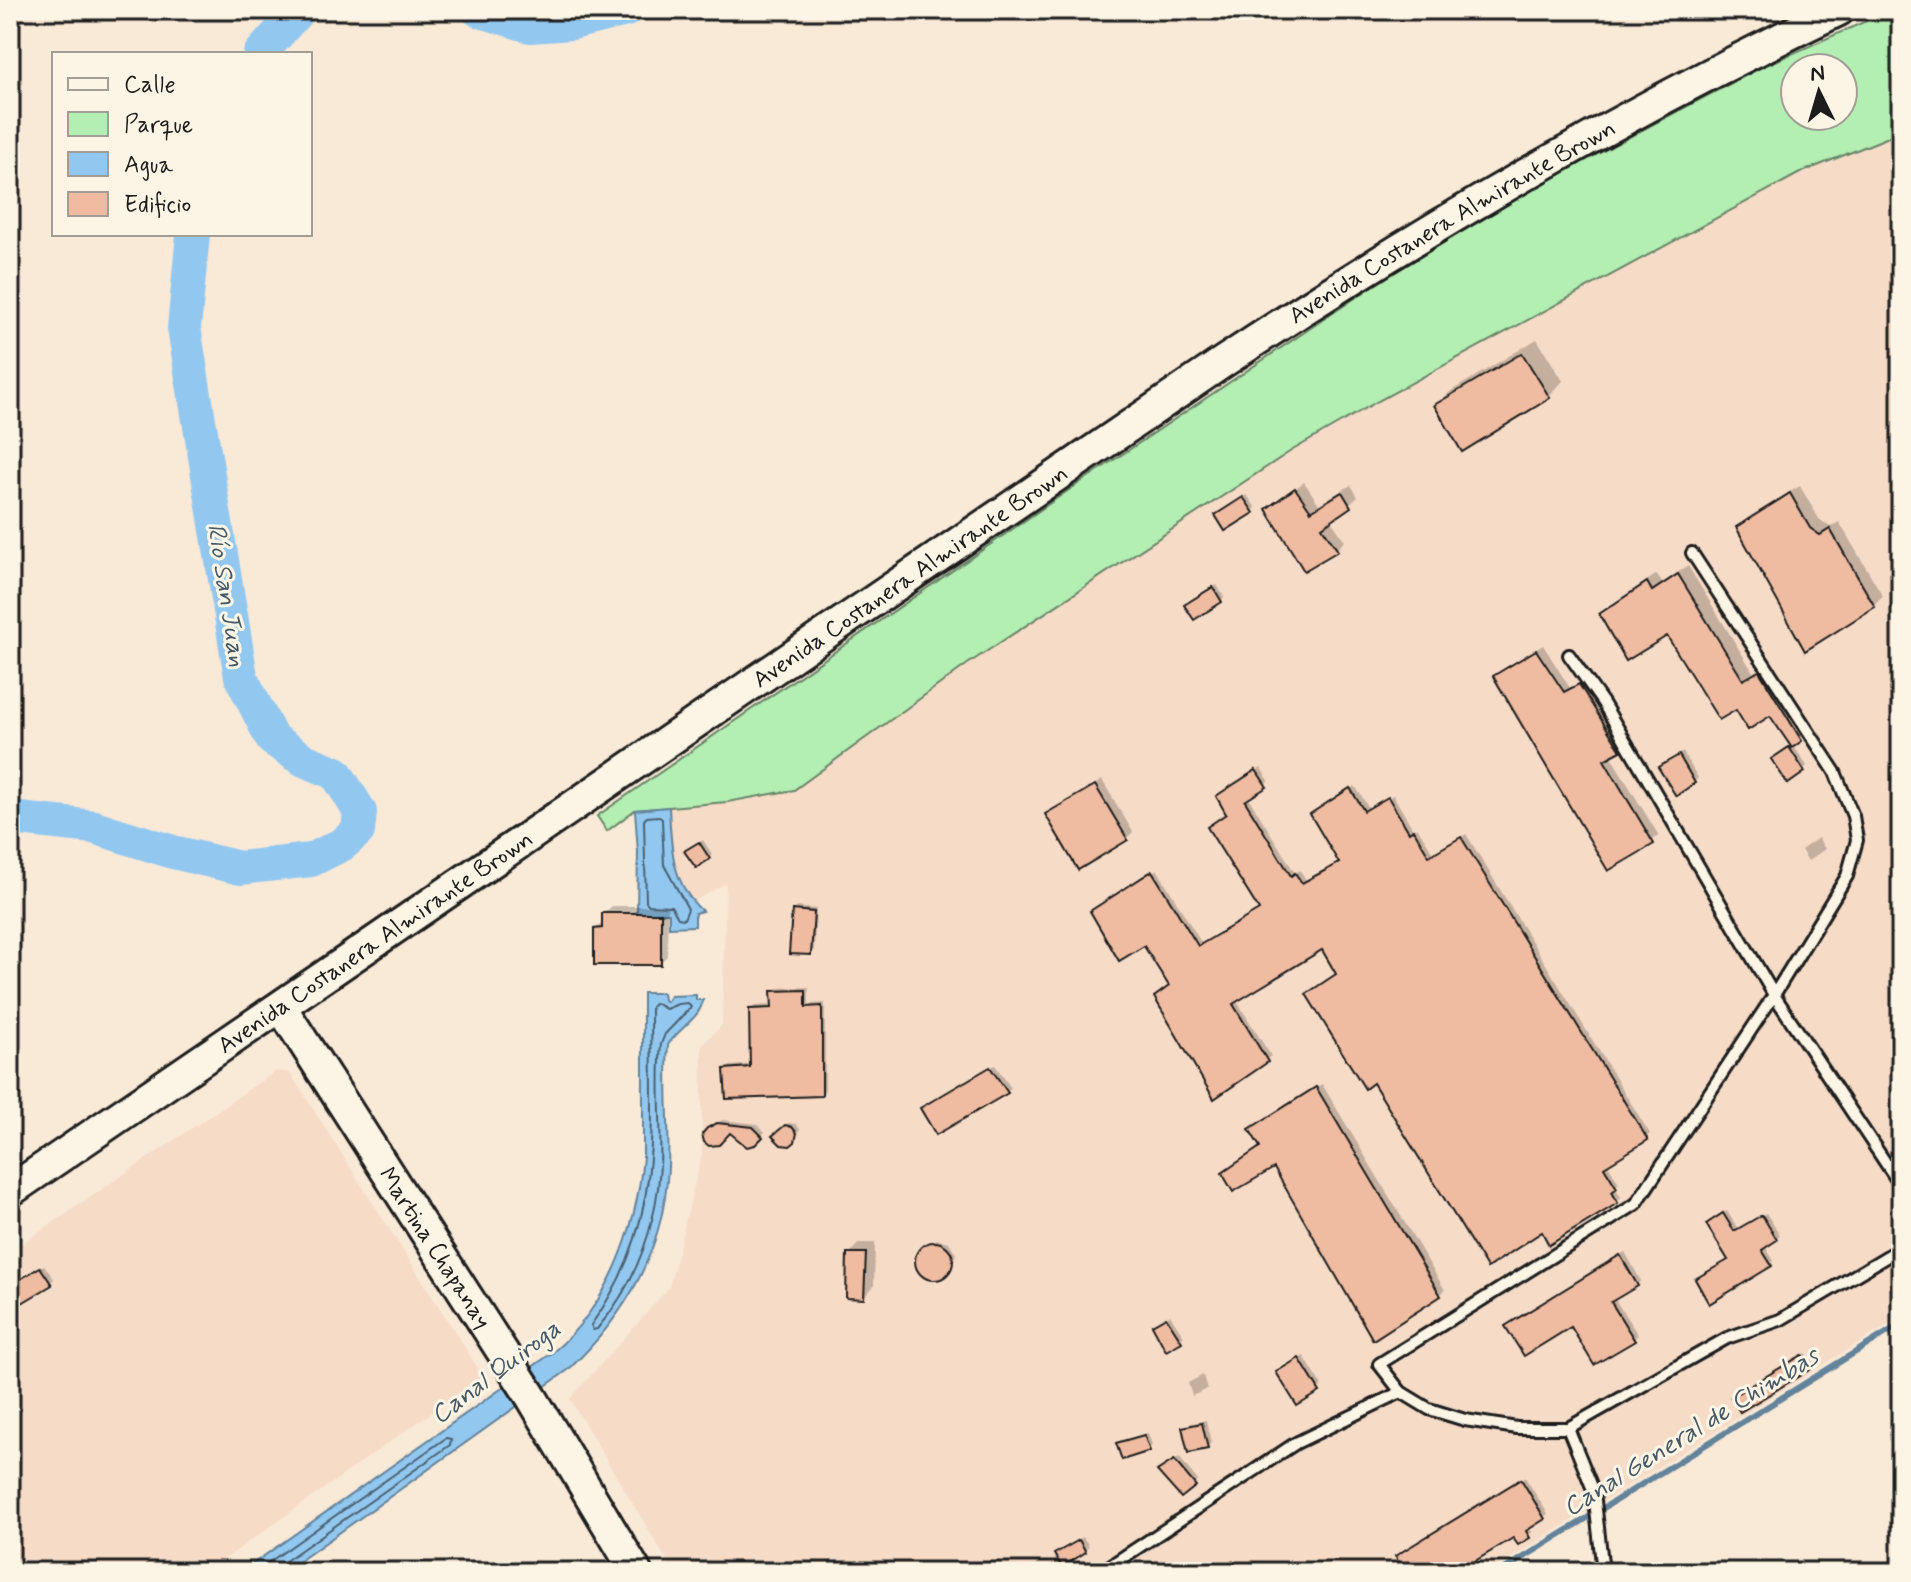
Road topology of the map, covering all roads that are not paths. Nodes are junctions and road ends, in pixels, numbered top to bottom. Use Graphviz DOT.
graph roads {
  1 [pos="1839,10"];
  2 [pos="1692,553"];
  3 [pos="1569,655"];
  4 [pos="1774,995"];
  5 [pos="281,1007"];
  6 [pos="1901,1186"];
  7 [pos="10,1191"];
  8 [pos="1901,1248"];
  9 [pos="1401,1392"];
  10 [pos="1568,1428"];
  11 [pos="636,1572"];
  12 [pos="1101,1572"];
  13 [pos="1603,1572"];
  1 -- 5 [label="main road, Avenida Costanera Almirante Brown"];
  2 -- 4 [label="lane"];
  3 -- 4 [label="lane"];
  4 -- 6 [label="lane"];
  4 -- 9 [label="lane"];
  5 -- 7 [label="main road, Avenida Costanera Almirante Brown"];
  5 -- 11 [label="main road, Martina Chapanay"];
  8 -- 10 [label="lane"];
  9 -- 10 [label="lane"];
  9 -- 12 [label="lane"];
  10 -- 13 [label="lane"];
}
